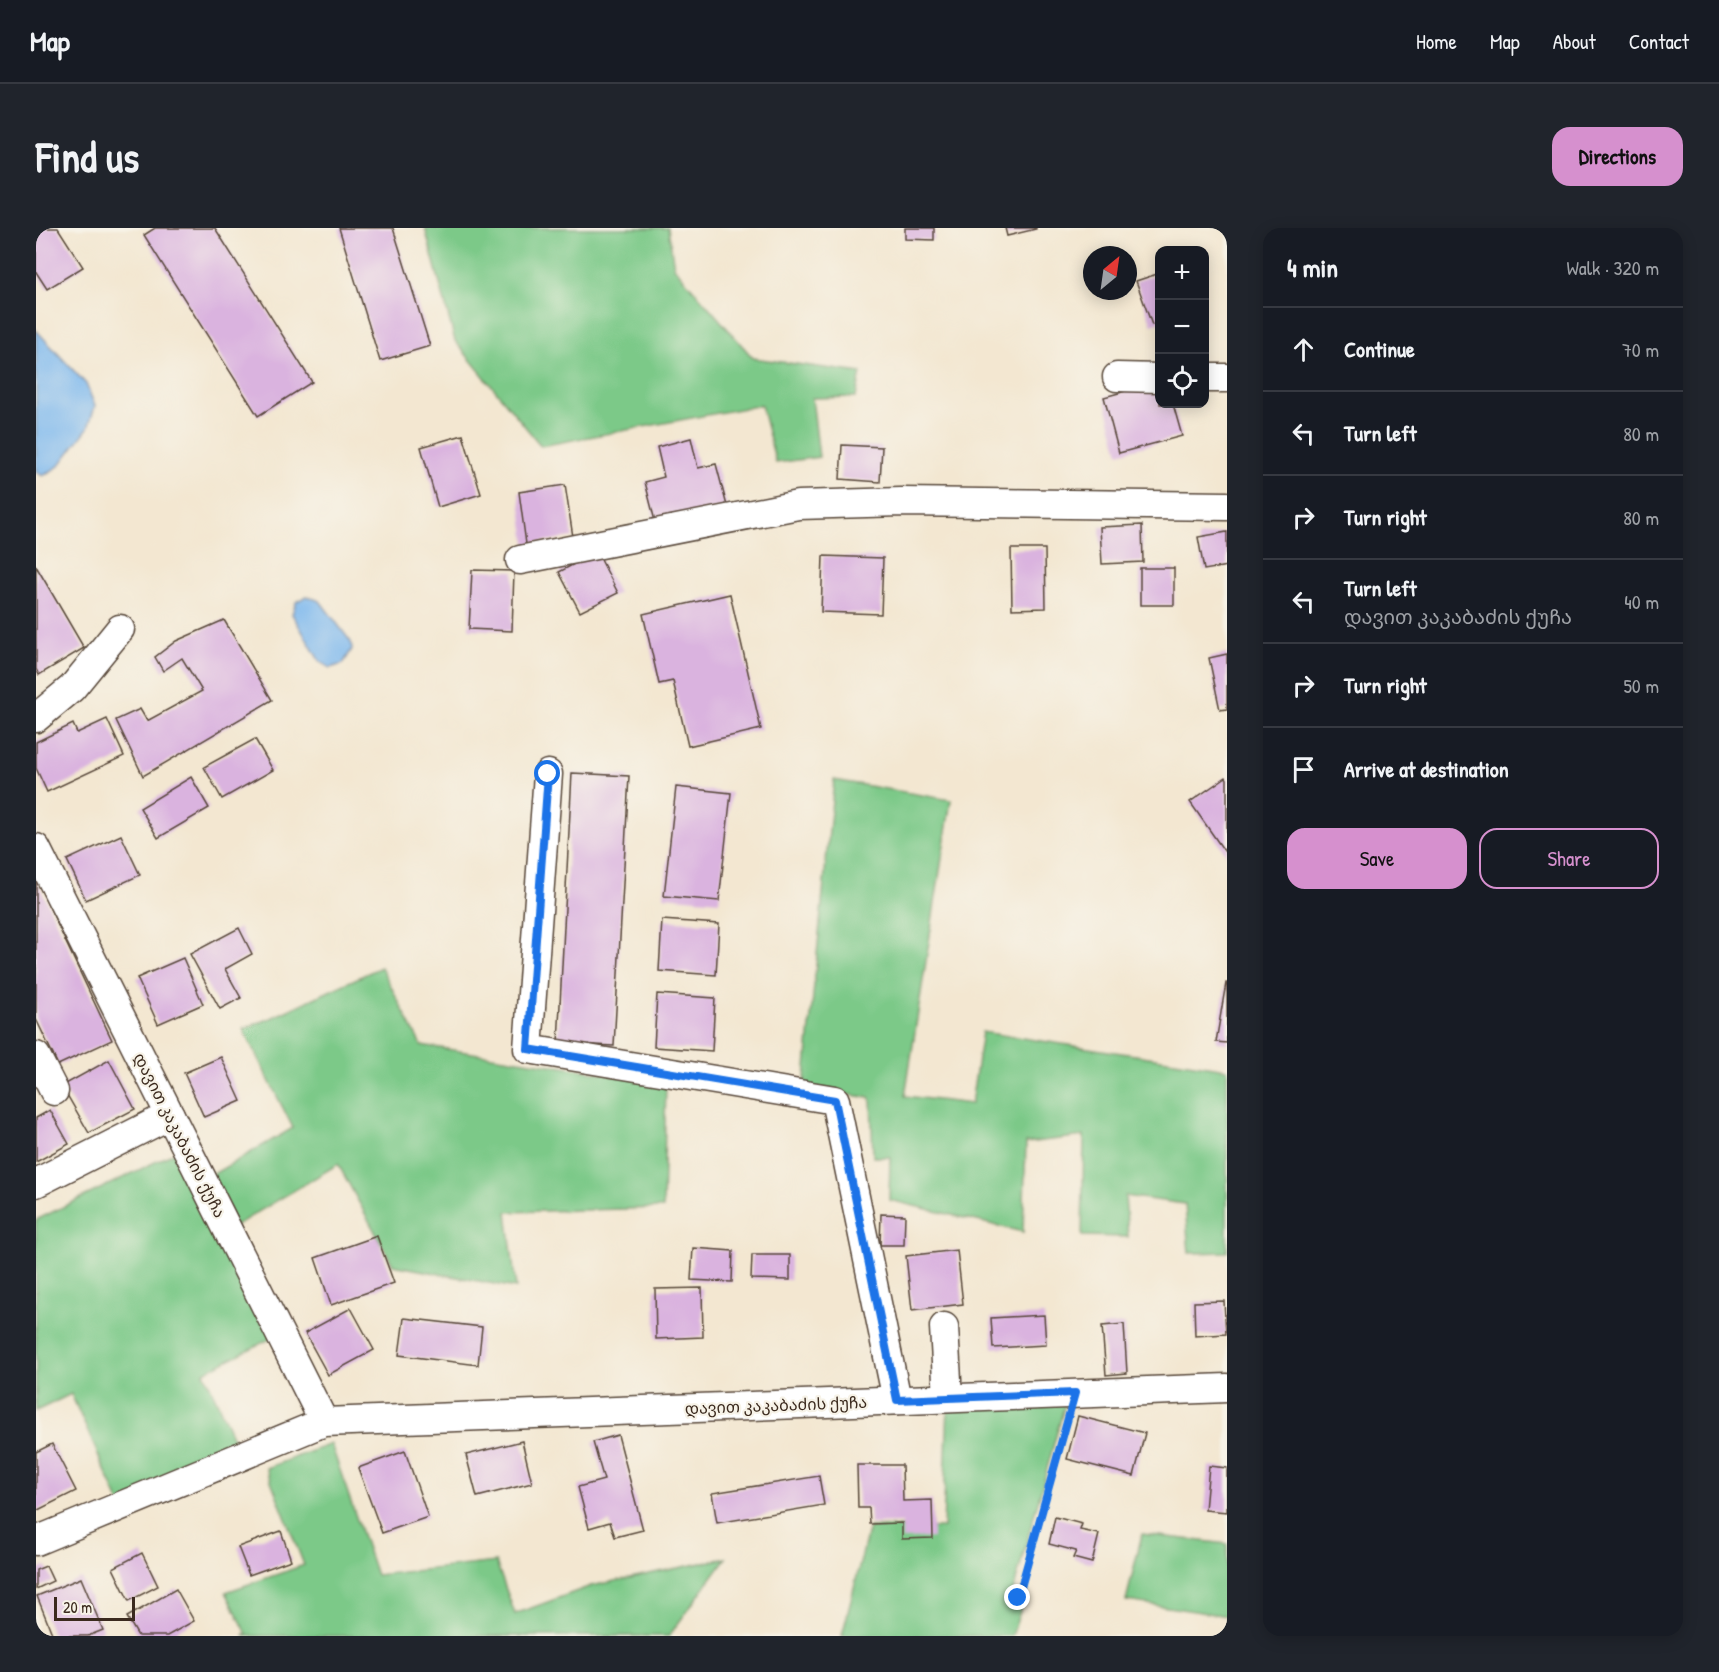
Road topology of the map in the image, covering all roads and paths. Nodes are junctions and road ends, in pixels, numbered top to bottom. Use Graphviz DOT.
graph roads {
  1 [pos="1117,378"];
  2 [pos="1155,378"];
  3 [pos="1209,378"];
  4 [pos="1227,378"];
  5 [pos="1227,506"];
  6 [pos="520,560"];
  7 [pos="120,629"];
  8 [pos="37,713"];
  9 [pos="548,774"];
  10 [pos="37,855"];
  11 [pos="36,1056"];
  12 [pos="54,1091"];
  13 [pos="170,1115"];
  14 [pos="36,1183"];
  15 [pos="944,1327"];
  16 [pos="1227,1388"];
  17 [pos="1075,1393"];
  18 [pos="948,1398"];
  19 [pos="897,1400"];
  20 [pos="324,1422"];
  21 [pos="36,1541"];
  22 [pos="1018,1598"];
  1 -- 2 [label="street"];
  3 -- 4 [label="street"];
  5 -- 6 [label="street"];
  7 -- 8 [label="street"];
  9 -- 19 [label="street"];
  10 -- 13 [label="street, დავით კაკაბაძის ქუჩა"];
  11 -- 12 [label="street"];
  13 -- 14 [label="street"];
  13 -- 20 [label="street, დავით კაკაბაძის ქუჩა"];
  15 -- 18 [label="street"];
  16 -- 17 [label="street, დავით კაკაბაძის ქუჩა"];
  17 -- 18 [label="street, დავით კაკაბაძის ქუჩა"];
  17 -- 22 [label="path"];
  18 -- 19 [label="street, დავით კაკაბაძის ქუჩა"];
  19 -- 20 [label="street, დავით კაკაბაძის ქუჩა"];
  20 -- 21 [label="street, დავით კაკაბაძის ქუჩა"];
}
